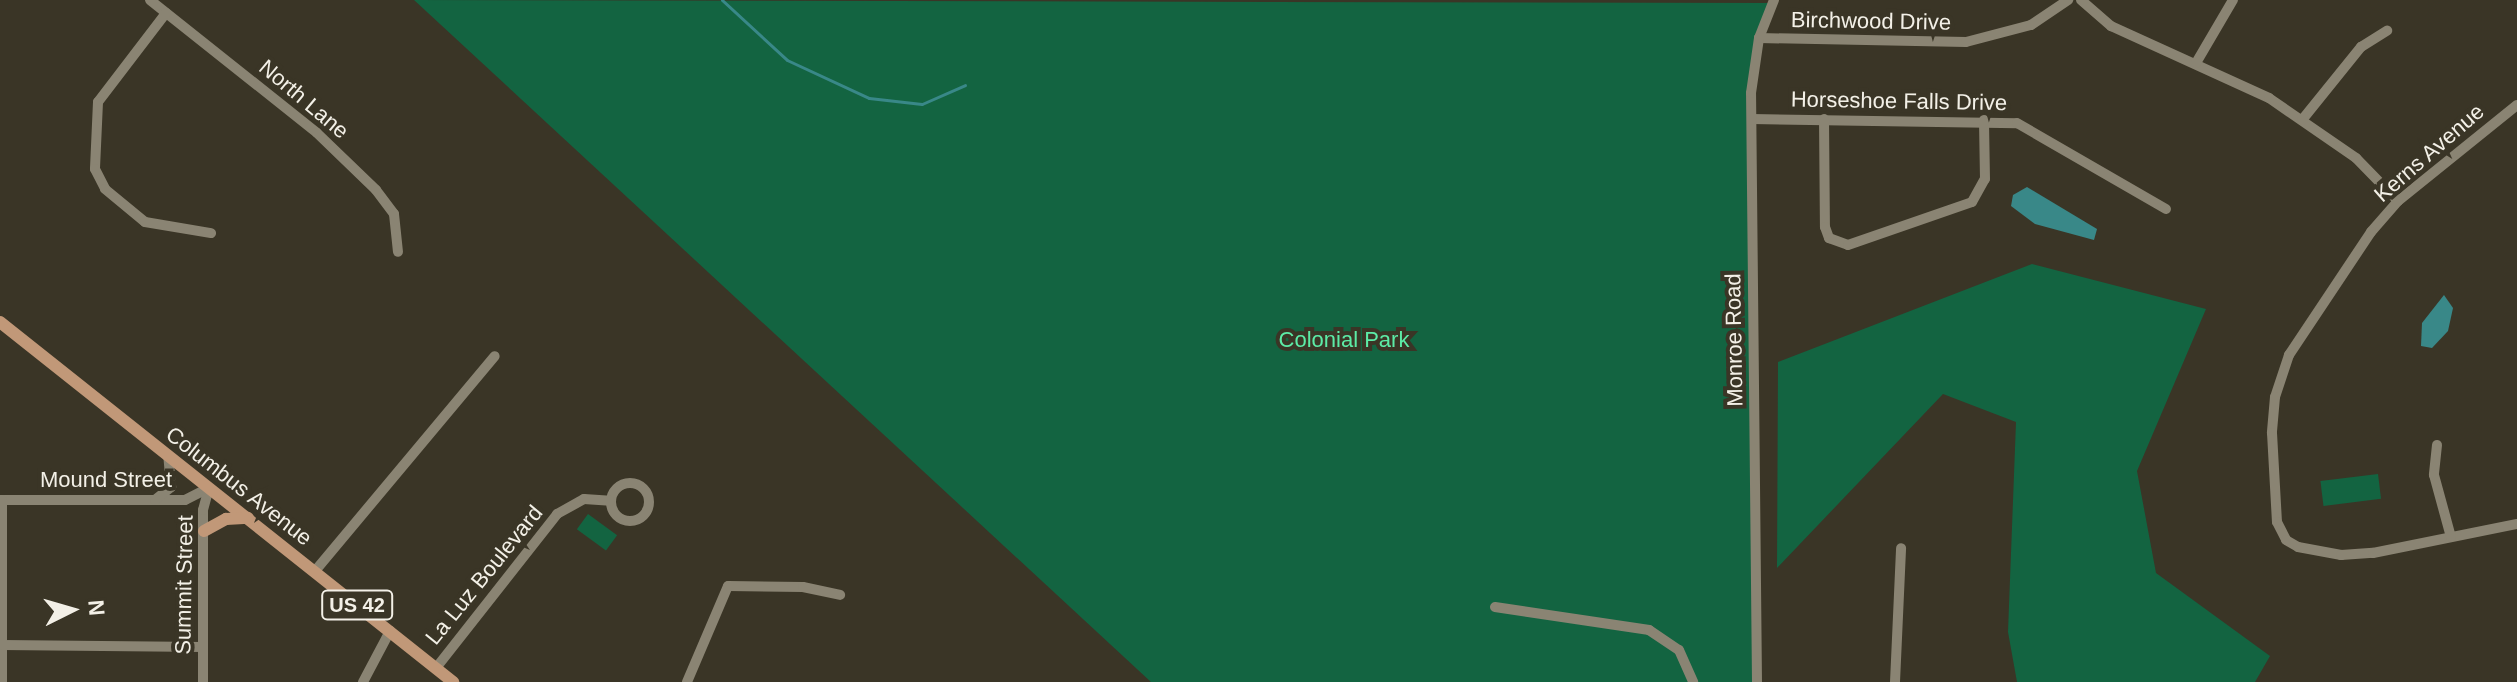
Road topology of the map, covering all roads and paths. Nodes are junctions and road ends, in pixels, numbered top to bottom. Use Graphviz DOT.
graph roads {
  1 [pos="150,0"];
  2 [pos="1774,0"];
  3 [pos="2068,0"];
  4 [pos="2081,0"];
  5 [pos="2233,0"];
  6 [pos="166,13"];
  7 [pos="2387,31"];
  8 [pos="1759,38"];
  9 [pos="2196,63"];
  10 [pos="2517,105"];
  11 [pos="1752,119"];
  12 [pos="1824,119"];
  13 [pos="1984,120"];
  14 [pos="2302,120"];
  15 [pos="2398,201"];
  16 [pos="2166,209"];
  17 [pos="211,233"];
  18 [pos="398,252"];
  19 [pos="0,322"];
  20 [pos="495,356"];
  21 [pos="2437,445"];
  22 [pos="168,455"];
  23 [pos="209,488"];
  24 [pos="1,500"];
  25 [pos="153,501"];
  26 [pos="610,501"];
  27 [pos="248,518"];
  28 [pos="2517,524"];
  29 [pos="204,531"];
  30 [pos="2451,537"];
  31 [pos="1901,548"];
  32 [pos="315,571"];
  33 [pos="840,595"];
  34 [pos="1495,607"];
  35 [pos="390,631"];
  36 [pos="2,645"];
  37 [pos="203,647"];
  38 [pos="436,668"];
  39 [pos="2,682"];
  40 [pos="203,682"];
  41 [pos="363,682"];
  42 [pos="453,682"];
  43 [pos="687,682"];
  44 [pos="1693,682"];
  45 [pos="1757,682"];
  46 [pos="1895,682"];
  1 -- 6 [label="street, North Lane"];
  2 -- 8 [label="street, Monroe Road"];
  3 -- 8 [label="street, Birchwood Drive"];
  4 -- 9 [label="street"];
  5 -- 9 [label="street"];
  6 -- 17 [label="street"];
  6 -- 18 [label="street, North Lane"];
  7 -- 14 [label="street"];
  8 -- 11 [label="street, Monroe Road"];
  9 -- 14 [label="street"];
  10 -- 15 [label="street, Kerns Avenue"];
  11 -- 12 [label="street, Horseshoe Falls Drive"];
  11 -- 45 [label="street, Monroe Road"];
  12 -- 13 [label="street, Horseshoe Falls Drive"];
  12 -- 13 [label="street"];
  13 -- 16 [label="street, Horseshoe Falls Drive"];
  14 -- 15 [label="street"];
  15 -- 30 [label="street, Kerns Avenue"];
  19 -- 22 [label="main road, Columbus Avenue / US 42"];
  20 -- 32 [label="street"];
  21 -- 30 [label="street"];
  22 -- 23 [label="main road, Columbus Avenue / US 42"];
  22 -- 25 [label="street"];
  23 -- 25 [label="street, Mound Street"];
  23 -- 27 [label="main road, Columbus Avenue / US 42"];
  23 -- 29 [label="street, Summit Street"];
  24 -- 25 [label="street, Mound Street"];
  24 -- 36 [label="street"];
  26 -- 38 [label="street, La Luz Boulevard"];
  27 -- 29 [label="main road"];
  27 -- 32 [label="main road, Columbus Avenue / US 42"];
  28 -- 30 [label="street, Kerns Avenue"];
  29 -- 37 [label="street, Summit Street"];
  31 -- 46 [label="street"];
  32 -- 35 [label="main road, Columbus Avenue / US 42"];
  33 -- 43 [label="street"];
  34 -- 44 [label="street"];
  35 -- 38 [label="main road, Columbus Avenue / US 42"];
  35 -- 41 [label="street"];
  36 -- 37 [label="street"];
  36 -- 39 [label="street"];
  37 -- 40 [label="street, Summit Street"];
  38 -- 42 [label="main road, Columbus Avenue / US 42"];
}
